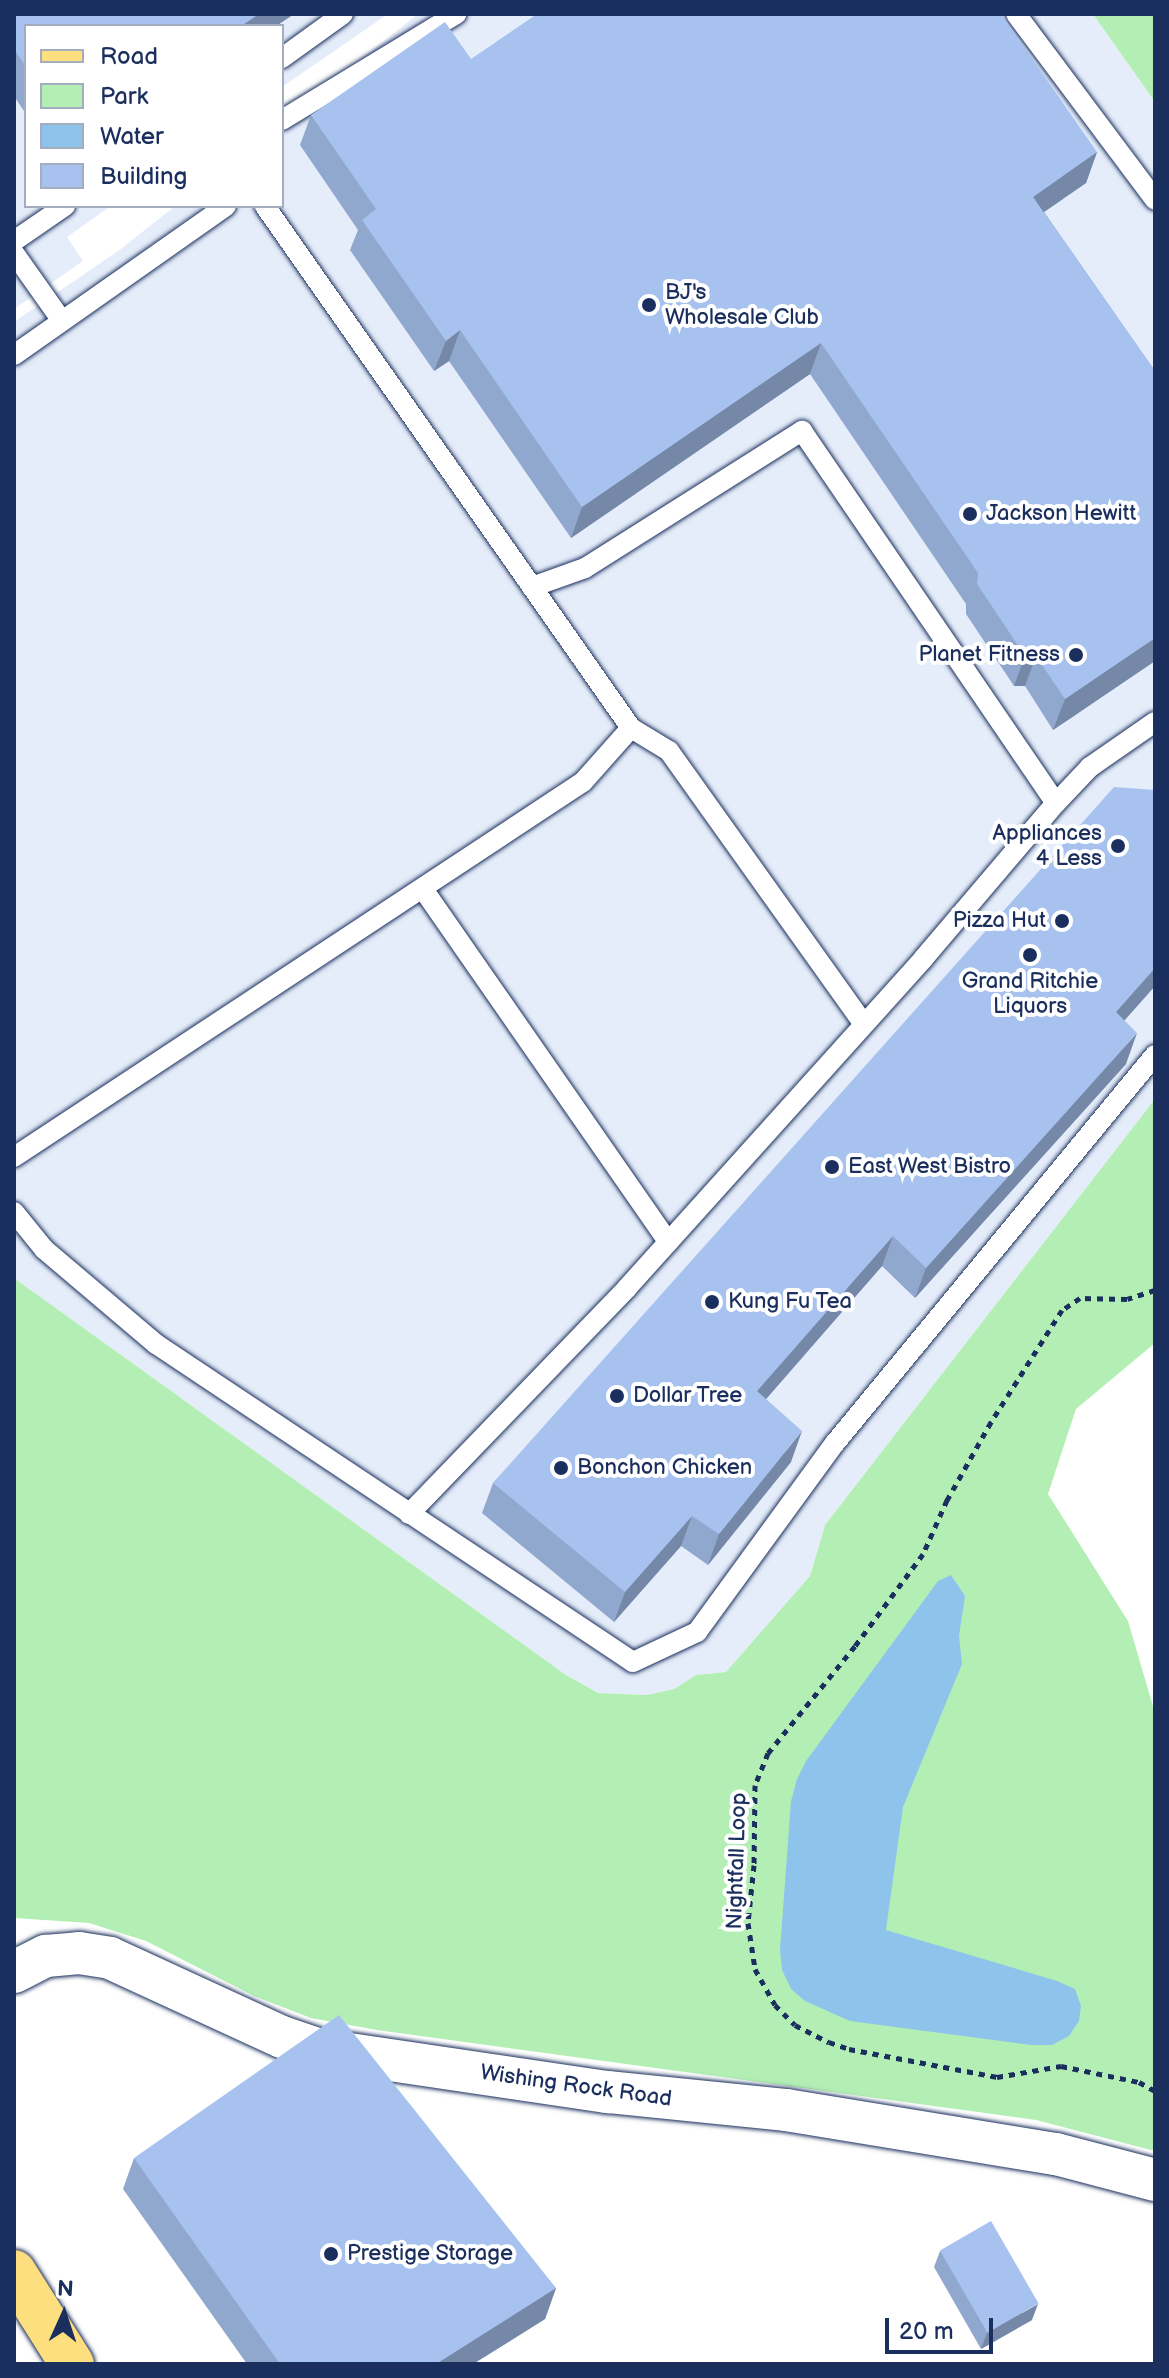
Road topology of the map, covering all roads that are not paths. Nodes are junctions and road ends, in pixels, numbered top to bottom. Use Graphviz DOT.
graph roads {
  1 [pos="343,14"];
  2 [pos="456,14"];
  3 [pos="1016,14"];
  4 [pos="284,57"];
  5 [pos="284,119"];
  6 [pos="1155,200"];
  7 [pos="62,208"];
  8 [pos="223,208"];
  9 [pos="266,208"];
  10 [pos="14,241"];
  11 [pos="14,253"];
  12 [pos="62,321"];
  13 [pos="14,355"];
  14 [pos="532,587"];
  15 [pos="1155,722"];
  16 [pos="631,728"];
  17 [pos="1056,803"];
  18 [pos="423,889"];
  19 [pos="864,1024"];
  20 [pos="1155,1055"];
  21 [pos="14,1157"];
  22 [pos="14,1212"];
  23 [pos="668,1242"];
  24 [pos="409,1514"];
  25 [pos="14,1972"];
  26 [pos="1155,2180"];
  27 [pos="14,2272"];
  28 [pos="72,2364"];
  1 -- 4 [label="lane"];
  2 -- 5 [label="lane"];
  3 -- 6 [label="lane"];
  7 -- 10 [label="lane"];
  8 -- 12 [label="lane"];
  9 -- 14 [label="lane"];
  11 -- 12 [label="lane"];
  12 -- 13 [label="lane"];
  14 -- 16 [label="lane"];
  14 -- 17 [label="lane"];
  15 -- 17 [label="lane"];
  16 -- 18 [label="lane"];
  16 -- 19 [label="lane"];
  17 -- 19 [label="lane"];
  18 -- 21 [label="lane"];
  18 -- 23 [label="lane"];
  19 -- 23 [label="lane"];
  20 -- 24 [label="lane"];
  22 -- 24 [label="lane"];
  23 -- 24 [label="lane"];
  25 -- 26 [label="street, Wishing Rock Road"];
  27 -- 28 [label="main road"];
}
